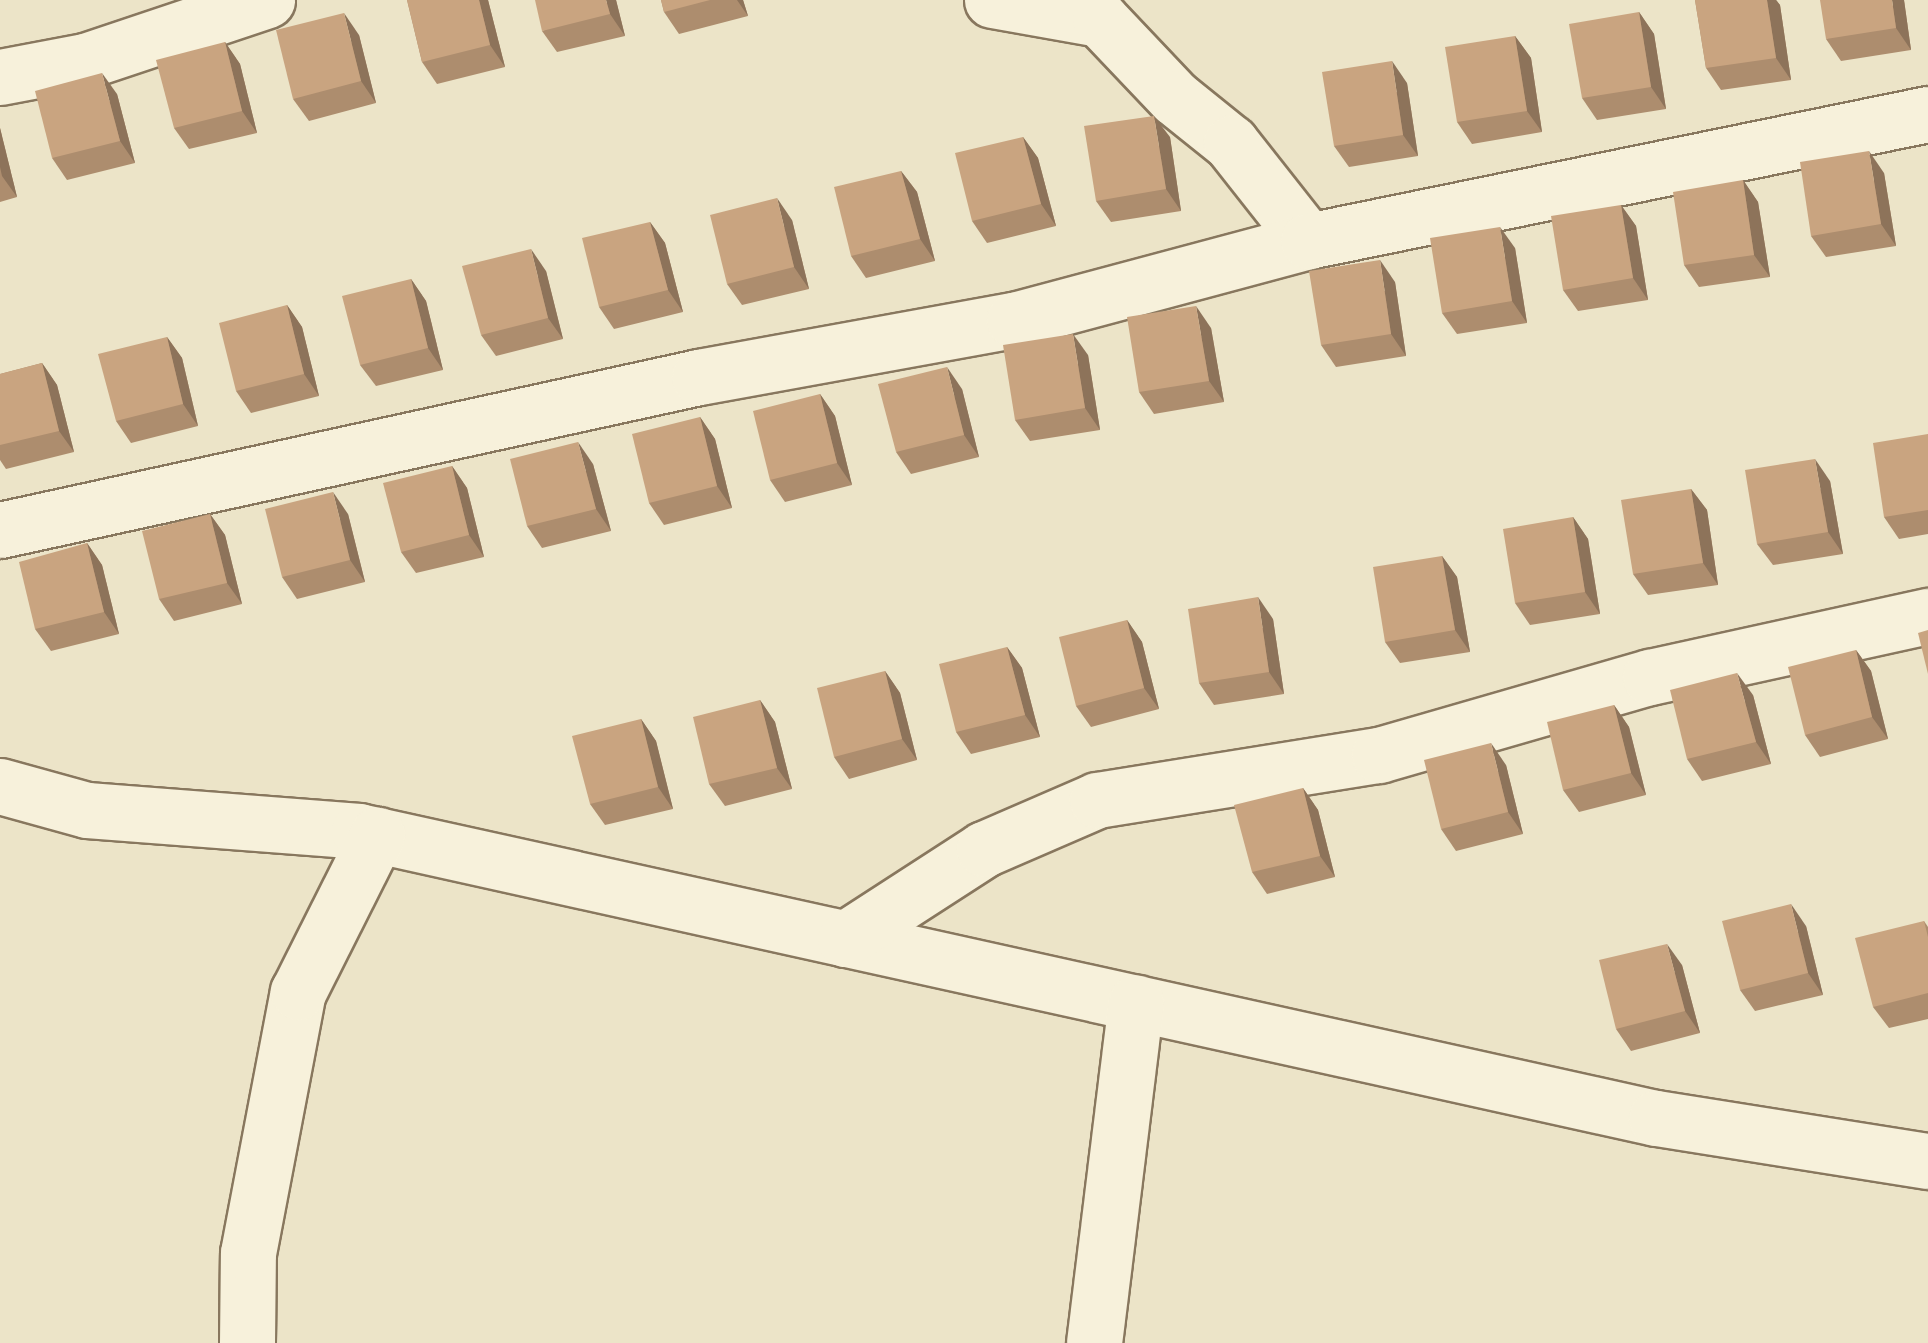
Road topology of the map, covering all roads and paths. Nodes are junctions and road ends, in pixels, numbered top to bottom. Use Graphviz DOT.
graph roads {
  1 [pos="266,0"];
  2 [pos="992,0"];
  3 [pos="0,76"];
  4 [pos="1928,114"];
  5 [pos="1308,241"];
  6 [pos="0,530"];
  7 [pos="1928,616"];
  8 [pos="0,786"];
  9 [pos="377,835"];
  10 [pos="845,939"];
  11 [pos="1136,1003"];
  12 [pos="1928,1161"];
  13 [pos="247,1343"];
  14 [pos="1094,1343"];
  1 -- 3 [label="street"];
  2 -- 5 [label="street"];
  4 -- 5 [label="street"];
  5 -- 6 [label="street"];
  7 -- 10 [label="street"];
  8 -- 9 [label="street"];
  9 -- 10 [label="street"];
  9 -- 13 [label="street"];
  10 -- 11 [label="street"];
  11 -- 12 [label="street"];
  11 -- 14 [label="street"];
}
